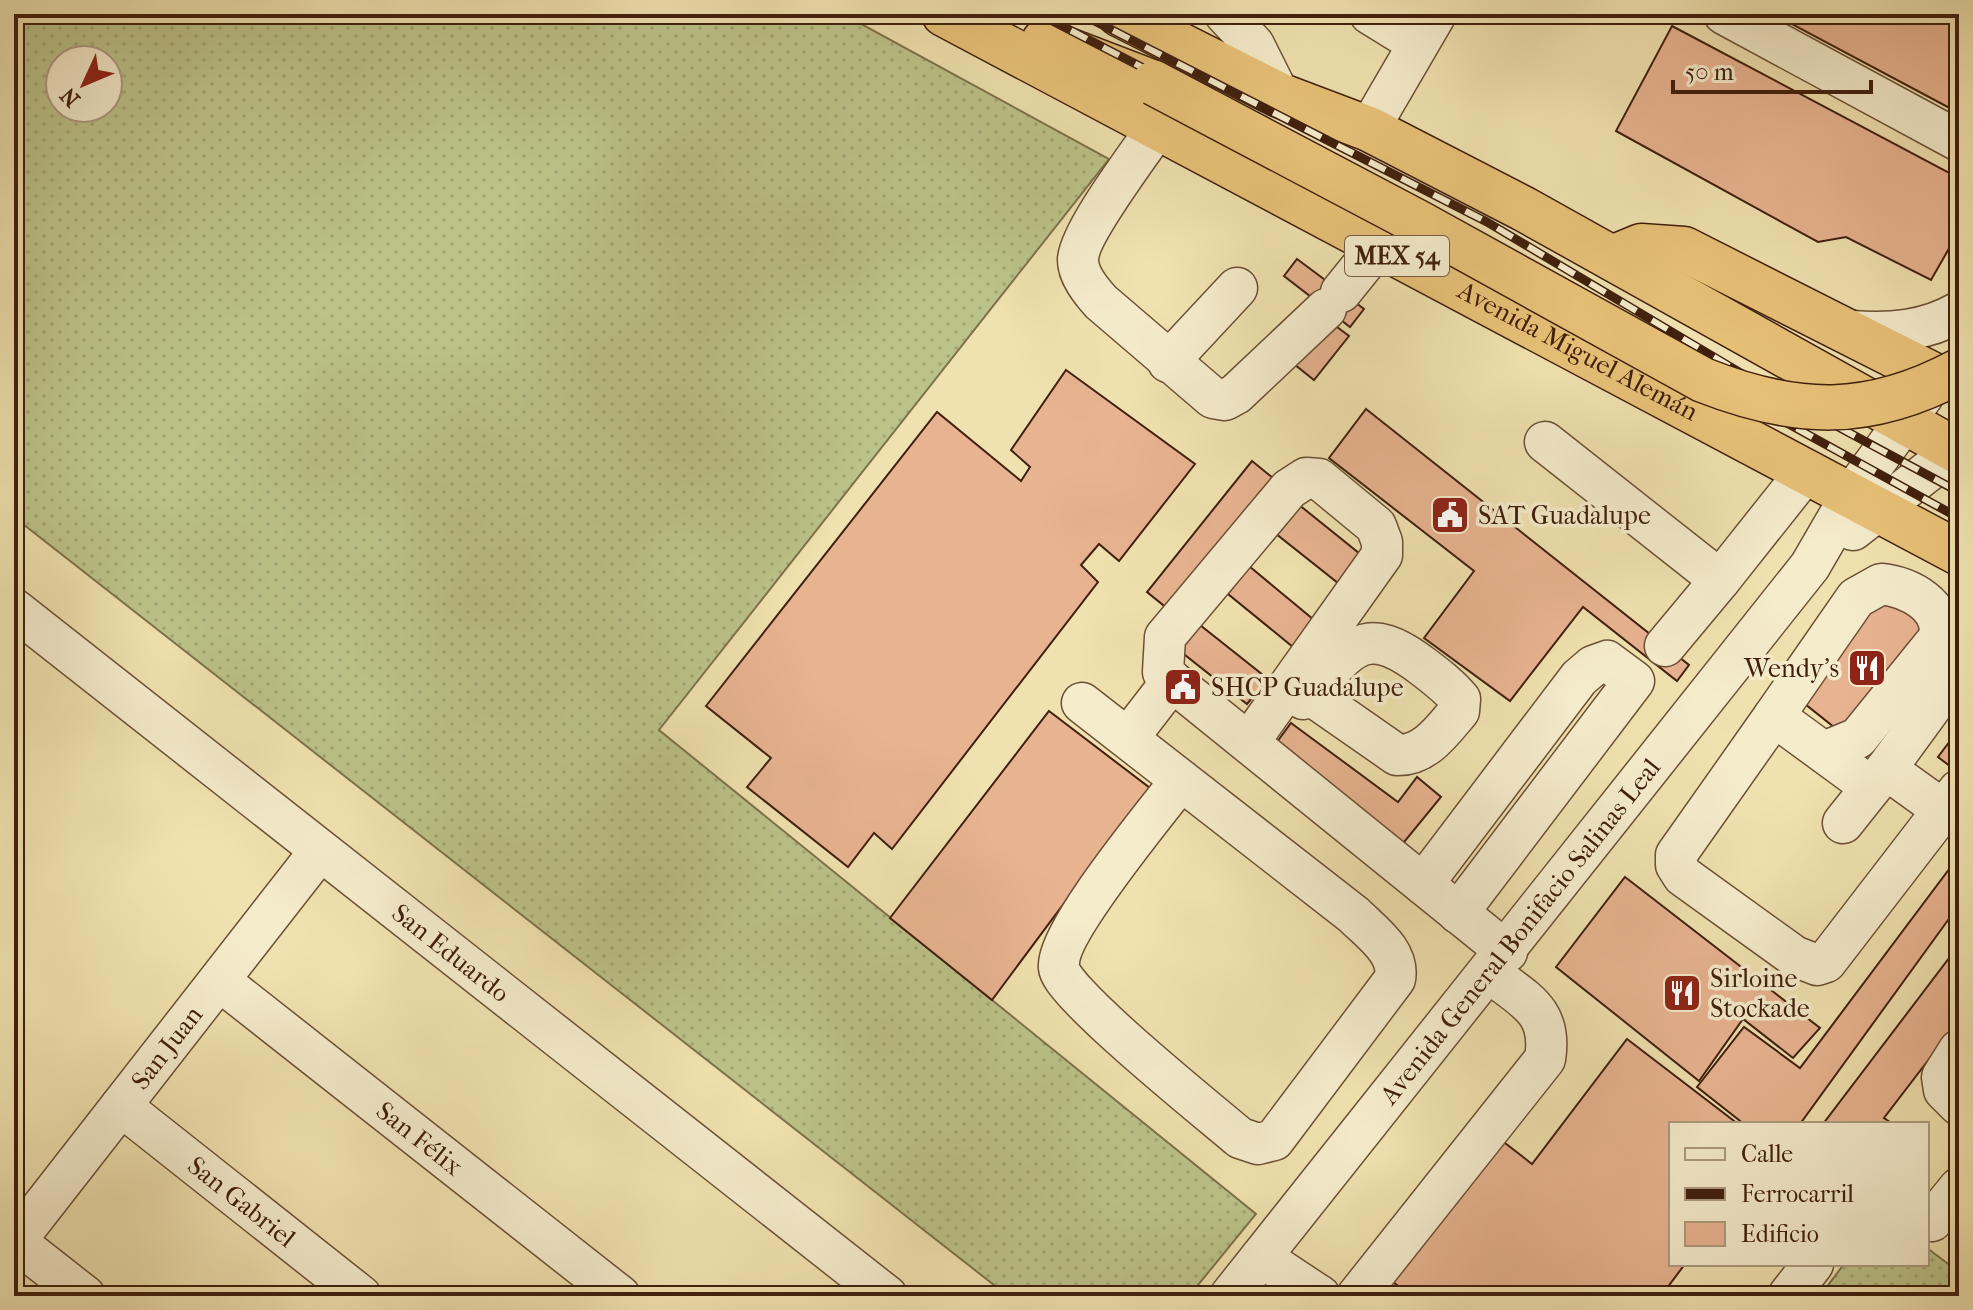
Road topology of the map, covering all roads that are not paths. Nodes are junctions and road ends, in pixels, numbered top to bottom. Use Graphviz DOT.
graph roads {
  1 [pos="944,14"];
  2 [pos="974,14"];
  3 [pos="1119,14"];
  4 [pos="1225,14"];
  5 [pos="1370,14"];
  6 [pos="1724,14"];
  7 [pos="1427,28"];
  8 [pos="1279,95"];
  9 [pos="1157,128"];
  10 [pos="1369,129"];
  11 [pos="1959,141"];
  12 [pos="1378,246"];
  13 [pos="1612,258"];
  14 [pos="1237,288"];
  15 [pos="1959,312"];
  16 [pos="1732,324"];
  17 [pos="1852,331"];
  18 [pos="1168,362"];
  19 [pos="1954,372"];
  20 [pos="1672,403"];
  21 [pos="1905,420"];
  22 [pos="1545,442"];
  23 [pos="1958,450"];
  24 [pos="1805,473"];
  25 [pos="1863,504"];
  26 [pos="1959,553"];
  27 [pos="1720,580"];
  28 [pos="14,609"];
  29 [pos="1650,662"];
  30 [pos="1959,669"];
  31 [pos="1172,681"];
  32 [pos="1308,693"];
  33 [pos="1082,703"];
  34 [pos="1774,716"];
  35 [pos="1128,738"];
  36 [pos="1254,747"];
  37 [pos="1824,752"];
  38 [pos="1878,778"];
  39 [pos="1181,780"];
  40 [pos="1951,800"];
  41 [pos="1843,823"];
  42 [pos="319,852"];
  43 [pos="1423,884"];
  44 [pos="1458,913"];
  45 [pos="1498,962"];
  46 [pos="220,981"];
  47 [pos="1959,1050"];
  48 [pos="1959,1105"];
  49 [pos="121,1106"];
  50 [pos="1959,1188"];
  51 [pos="1939,1227"];
  52 [pos="15,1242"];
  53 [pos="1261,1257"];
  54 [pos="1811,1266"];
  55 [pos="85,1296"];
  56 [pos="361,1296"];
  57 [pos="620,1296"];
  58 [pos="887,1296"];
  59 [pos="1230,1296"];
  60 [pos="1320,1296"];
  61 [pos="1357,1296"];
  62 [pos="1788,1296"];
  1 -- 9 [label="highway, Avenida Miguel Alemán / MEX 54"];
  2 -- 19 [label="highway, bridge"];
  3 -- 8 [label="highway"];
  4 -- 8 [label="street"];
  5 -- 7 [label="street"];
  6 -- 11 [label="street"];
  7 -- 10 [label="street"];
  8 -- 10 [label="highway"];
  9 -- 12 [label="highway, Avenida Miguel Alemán / MEX 54"];
  9 -- 18 [label="street"];
  10 -- 13 [label="highway"];
  12 -- 18 [label="street"];
  12 -- 20 [label="highway, Avenida Miguel Alemán / MEX 54"];
  13 -- 16 [label="highway"];
  13 -- 17 [label="highway"];
  14 -- 18 [label="street"];
  15 -- 17 [label="street"];
  16 -- 20 [label="highway"];
  16 -- 21 [label="highway"];
  17 -- 19 [label="highway"];
  19 -- 21 [label="street, Avenida General Bonifacio Salinas Leal"];
  20 -- 24 [label="highway, Avenida Miguel Alemán / MEX 54"];
  21 -- 23 [label="highway"];
  21 -- 25 [label="street, Avenida General Bonifacio Salinas Leal"];
  22 -- 27 [label="street"];
  23 -- 25 [label="street, Avenida General Bonifacio Salinas Leal"];
  24 -- 25 [label="highway, Avenida Miguel Alemán / MEX 54"];
  24 -- 27 [label="street"];
  25 -- 26 [label="highway, Avenida Miguel Alemán / MEX 54"];
  25 -- 45 [label="street, Avenida General Bonifacio Salinas Leal"];
  27 -- 29 [label="street"];
  28 -- 42 [label="street, San Eduardo"];
  29 -- 43 [label="street"];
  29 -- 44 [label="street"];
  30 -- 38 [label="street"];
  31 -- 35 [label="street"];
  31 -- 36 [label="street"];
  31 -- 36 [label="street"];
  32 -- 36 [label="street"];
  33 -- 35 [label="street"];
  34 -- 37 [label="street"];
  34 -- 37 [label="street"];
  34 -- 40 [label="street"];
  35 -- 39 [label="street"];
  36 -- 43 [label="street"];
  37 -- 38 [label="street"];
  38 -- 40 [label="street"];
  38 -- 41 [label="street"];
  39 -- 39 [label="street"];
  42 -- 46 [label="street, San Juan"];
  42 -- 58 [label="street, San Eduardo"];
  43 -- 44 [label="street"];
  44 -- 45 [label="street"];
  45 -- 53 [label="street, Avenida General Bonifacio Salinas Leal"];
  45 -- 61 [label="street"];
  46 -- 49 [label="street, San Juan"];
  46 -- 57 [label="street, San Félix"];
  47 -- 48 [label="street"];
  49 -- 52 [label="street, San Juan"];
  49 -- 56 [label="street, San Gabriel"];
  50 -- 51 [label="street"];
  52 -- 55 [label="street"];
  53 -- 59 [label="street, Avenida General Bonifacio Salinas Leal"];
  53 -- 60 [label="street"];
  54 -- 62 [label="street"];
}
